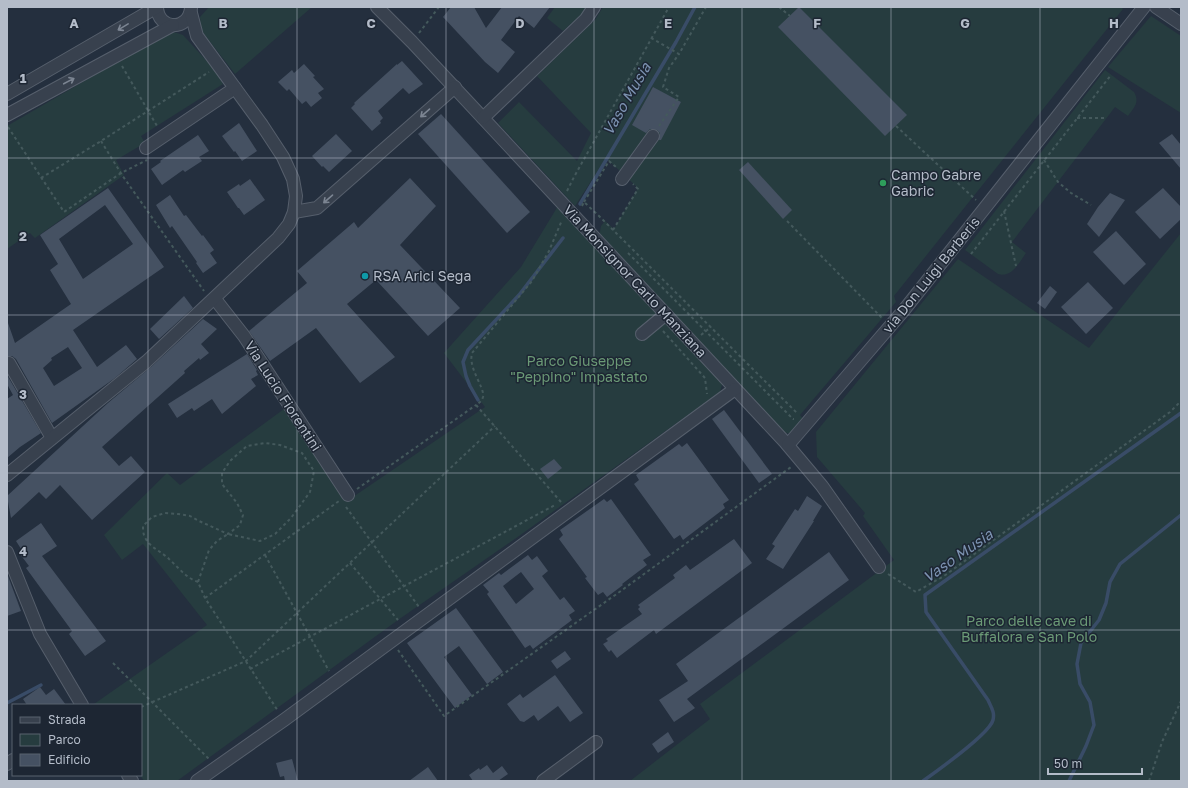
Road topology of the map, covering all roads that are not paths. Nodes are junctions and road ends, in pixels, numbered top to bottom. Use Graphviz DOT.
graph roads {
  1 [pos="157,7"];
  2 [pos="377,7"];
  3 [pos="594,7"];
  4 [pos="1144,7"];
  5 [pos="1156,7"];
  6 [pos="191,10"];
  7 [pos="1181,24"];
  8 [pos="176,25"];
  9 [pos="197,36"];
  10 [pos="454,87"];
  11 [pos="235,88"];
  12 [pos="7,94"];
  13 [pos="7,115"];
  14 [pos="483,118"];
  15 [pos="653,136"];
  16 [pos="146,148"];
  17 [pos="622,179"];
  18 [pos="294,212"];
  19 [pos="214,300"];
  20 [pos="666,314"];
  21 [pos="642,334"];
  22 [pos="9,362"];
  23 [pos="735,389"];
  24 [pos="52,438"];
  25 [pos="788,445"];
  26 [pos="7,475"];
  27 [pos="347,500"];
  28 [pos="7,552"];
  29 [pos="879,567"];
  30 [pos="81,704"];
  31 [pos="596,742"];
  32 [pos="197,781"];
  33 [pos="543,781"];
  1 -- 8 [label="street"];
  1 -- 12 [label="street, one-way"];
  2 -- 10 [label="street, Via Monsignor Carlo Manziana"];
  3 -- 14 [label="street"];
  4 -- 25 [label="street, via Don Luigi Barberis"];
  5 -- 7 [label="street"];
  6 -- 8 [label="street"];
  6 -- 9 [label="street"];
  8 -- 9 [label="street"];
  13 -- 8 [label="street, one-way"];
  9 -- 11 [label="street"];
  10 -- 14 [label="street, Via Monsignor Carlo Manziana"];
  10 -- 18 [label="street, one-way"];
  11 -- 16 [label="street"];
  11 -- 18 [label="street"];
  14 -- 20 [label="street, Via Monsignor Carlo Manziana"];
  15 -- 17 [label="street"];
  18 -- 19 [label="street"];
  19 -- 24 [label="street"];
  19 -- 27 [label="street, Via Lucio Fiorentini"];
  20 -- 21 [label="street"];
  20 -- 23 [label="street, Via Monsignor Carlo Manziana"];
  22 -- 24 [label="street"];
  23 -- 25 [label="street, Via Monsignor Carlo Manziana"];
  23 -- 32 [label="street"];
  24 -- 26 [label="street"];
  25 -- 29 [label="street, Via Monsignor Carlo Manziana"];
  28 -- 30 [label="street"];
  31 -- 33 [label="street"];
}
